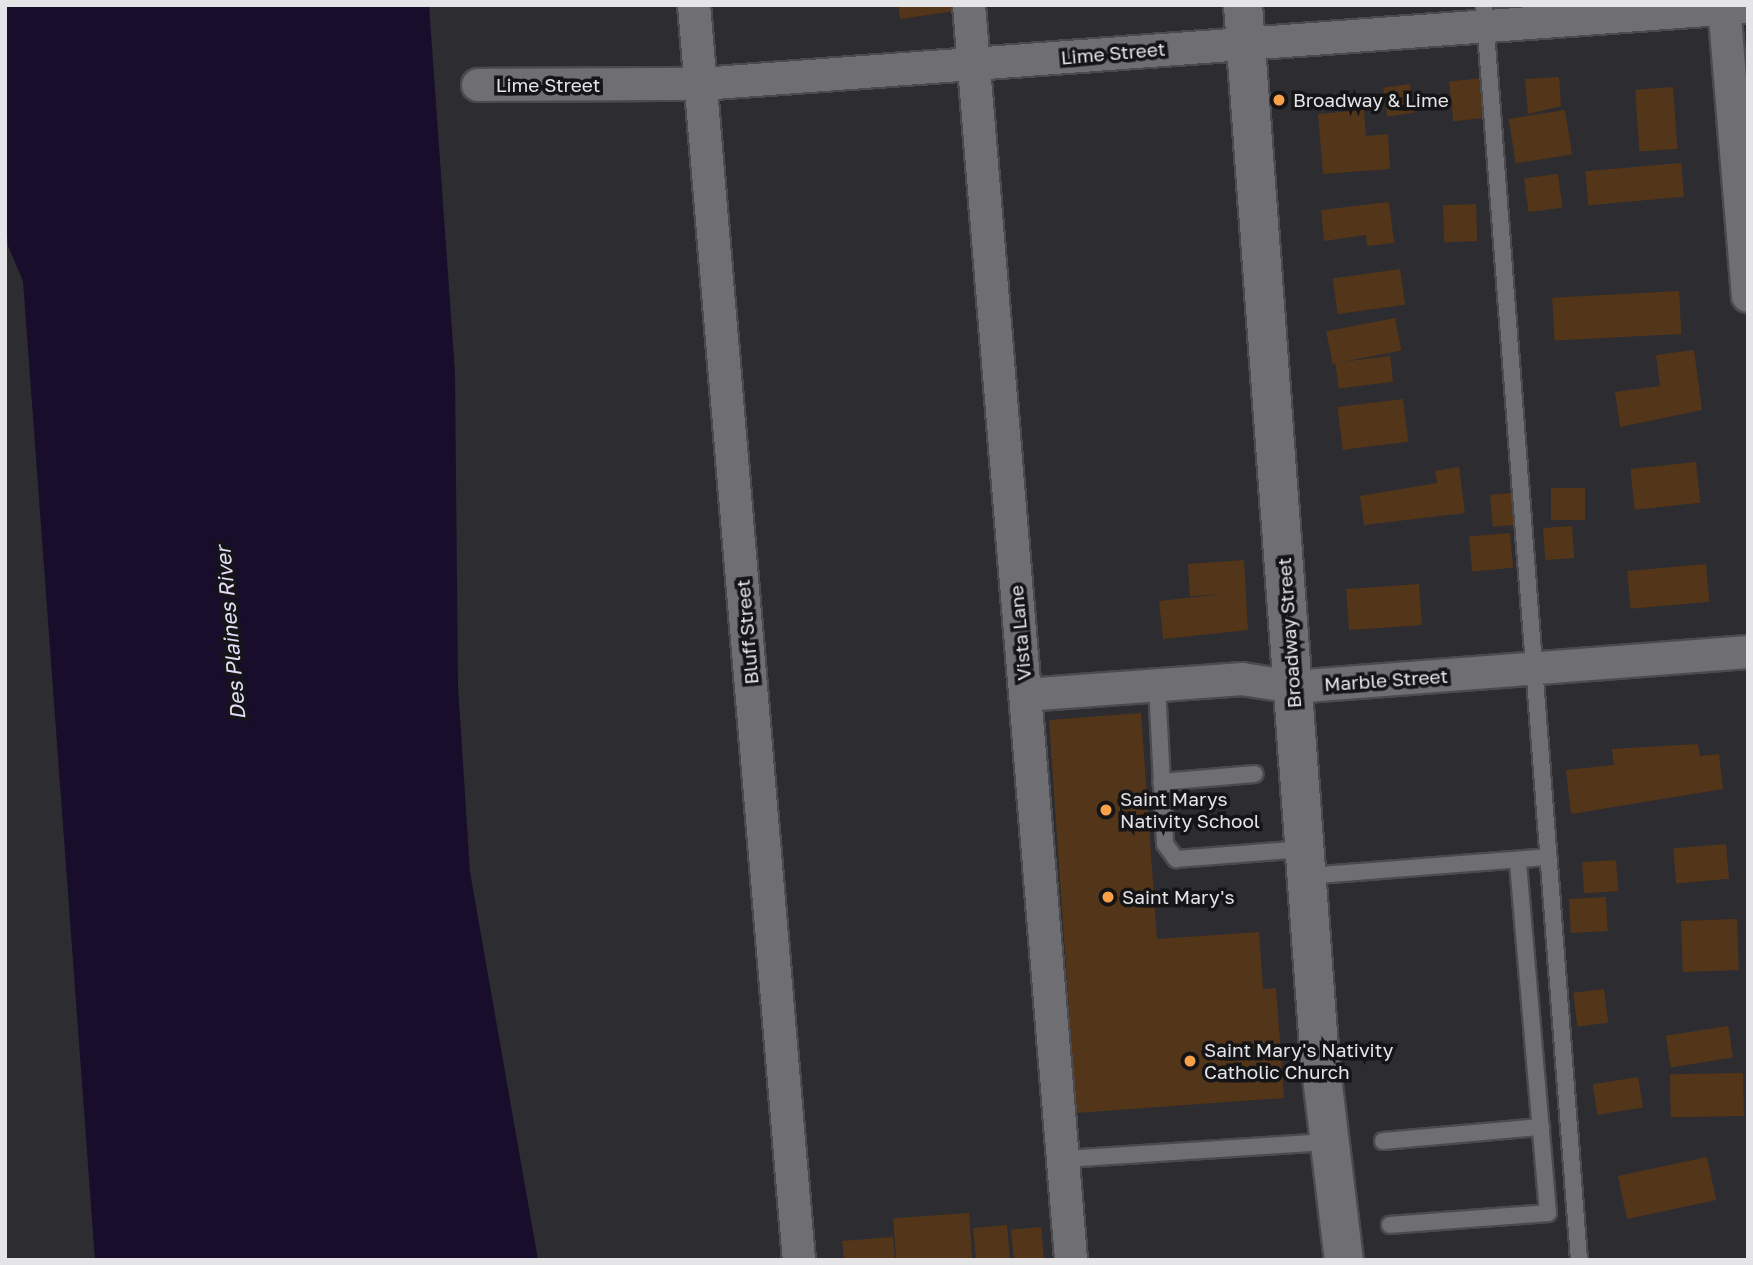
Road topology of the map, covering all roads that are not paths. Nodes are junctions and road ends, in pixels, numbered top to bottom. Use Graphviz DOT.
graph roads {
  1 [pos="694,5"];
  2 [pos="969,5"];
  3 [pos="1732,7"];
  4 [pos="1485,15"];
  5 [pos="1245,23"];
  6 [pos="973,66"];
  7 [pos="701,84"];
  8 [pos="478,85"];
  9 [pos="1748,296"];
  10 [pos="1748,652"];
  11 [pos="1534,668"];
  12 [pos="1157,685"];
  13 [pos="1293,687"];
  14 [pos="1026,695"];
  15 [pos="1255,774"];
  16 [pos="1161,782"];
  17 [pos="1548,858"];
  18 [pos="1518,860"];
  19 [pos="1305,863"];
  20 [pos="1541,1127"];
  21 [pos="1383,1141"];
  22 [pos="1329,1142"];
  23 [pos="1065,1159"];
  24 [pos="1390,1225"];
  25 [pos="799,1260"];
  26 [pos="1071,1260"];
  27 [pos="1344,1260"];
  28 [pos="1580,1260"];
  1 -- 7 [label="street, Bluff Street"];
  2 -- 6 [label="street, Vista Lane"];
  3 -- 4 [label="street, Lime Street"];
  3 -- 9 [label="street"];
  4 -- 5 [label="street, Lime Street"];
  4 -- 11 [label="lane"];
  5 -- 6 [label="street, Lime Street"];
  5 -- 13 [label="street, Broadway Street"];
  6 -- 7 [label="street, Lime Street"];
  6 -- 14 [label="street, Vista Lane"];
  7 -- 8 [label="street, Lime Street"];
  7 -- 25 [label="street, Bluff Street"];
  10 -- 11 [label="street, Marble Street"];
  11 -- 13 [label="street, Marble Street"];
  11 -- 17 [label="lane"];
  12 -- 13 [label="street, Marble Street"];
  12 -- 14 [label="street, Marble Street"];
  12 -- 16 [label="lane"];
  13 -- 19 [label="street, Broadway Street"];
  14 -- 23 [label="street, Vista Lane"];
  15 -- 16 [label="lane"];
  16 -- 19 [label="lane"];
  17 -- 18 [label="lane"];
  17 -- 28 [label="lane"];
  18 -- 19 [label="lane"];
  18 -- 20 [label="lane"];
  19 -- 22 [label="street, Broadway Street"];
  20 -- 21 [label="lane"];
  20 -- 24 [label="lane"];
  22 -- 23 [label="lane"];
  22 -- 27 [label="street, Broadway Street"];
  23 -- 26 [label="street, Vista Lane"];
}
